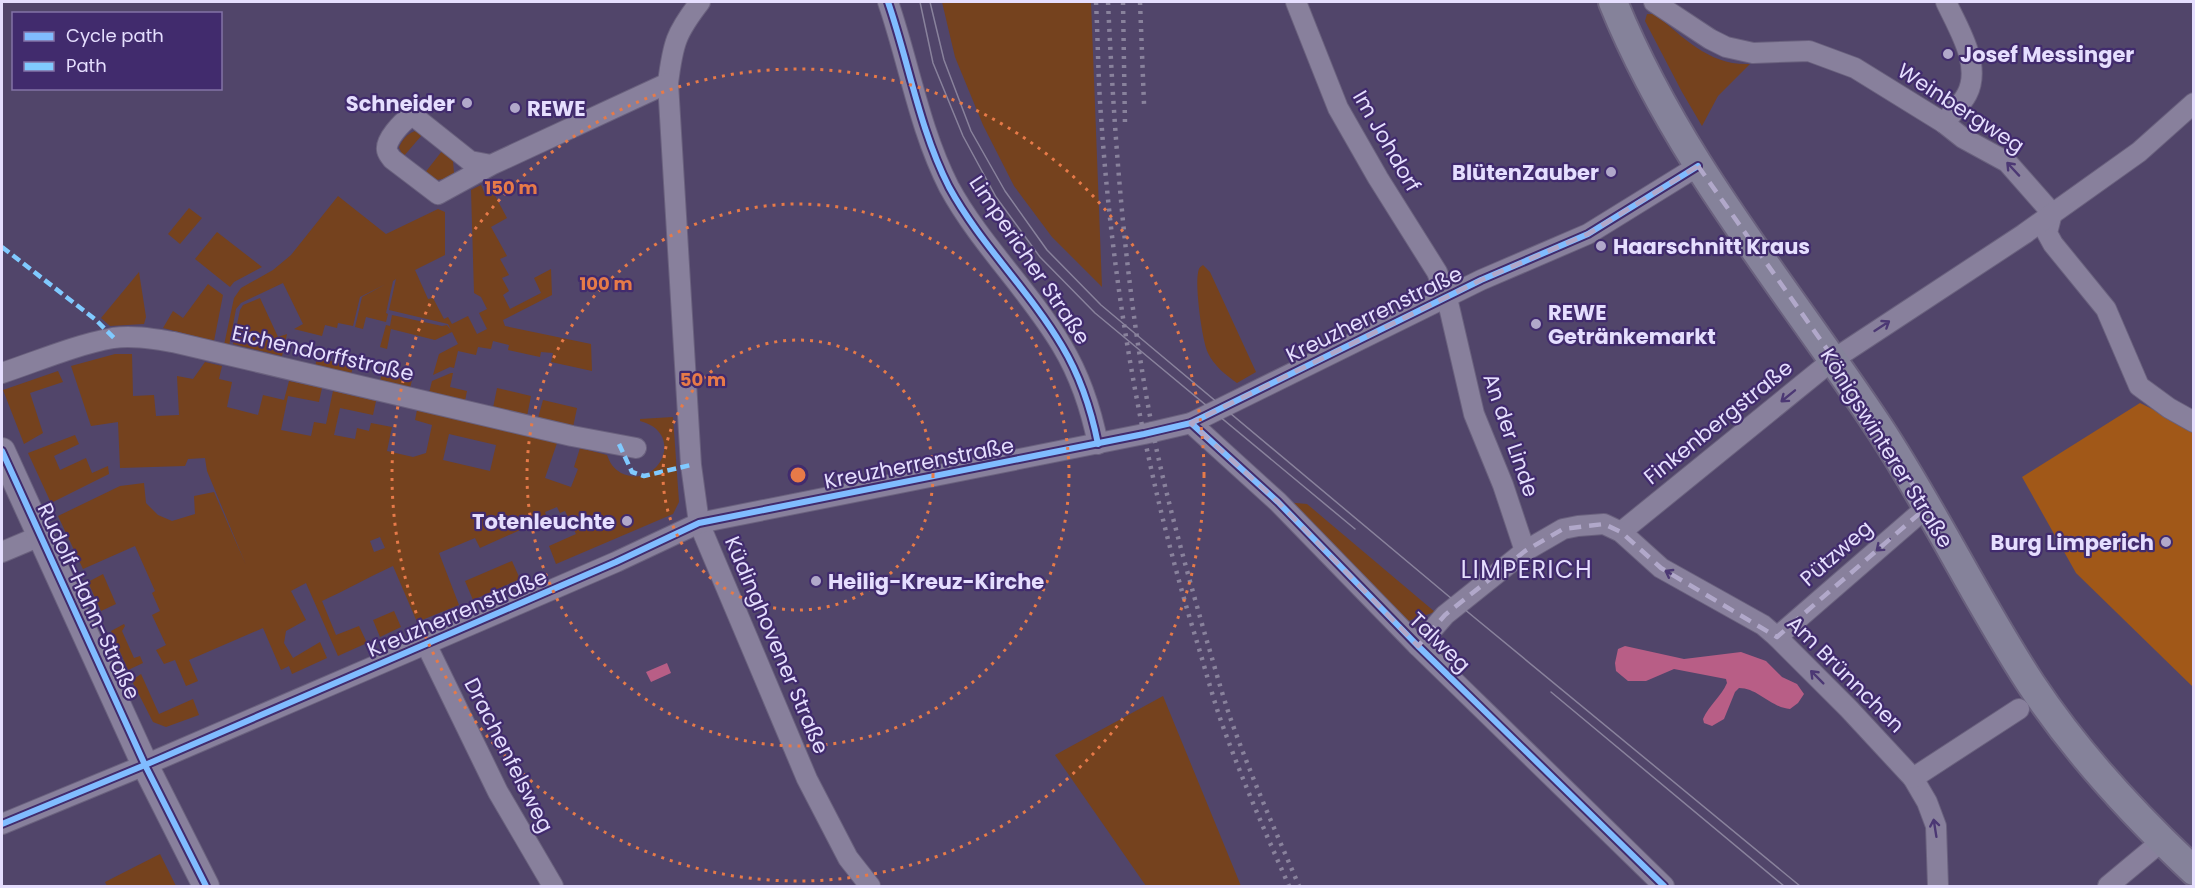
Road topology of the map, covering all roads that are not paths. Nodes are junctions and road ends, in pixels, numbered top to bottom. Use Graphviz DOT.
graph roads {
  1 [pos="700,2"];
  2 [pos="888,2"];
  3 [pos="1296,2"];
  4 [pos="1613,2"];
  5 [pos="1654,2"];
  6 [pos="1946,2"];
  7 [pos="668,82"];
  8 [pos="2193,103"];
  9 [pos="1944,123"];
  10 [pos="491,165"];
  11 [pos="1698,166"];
  12 [pos="2052,213"];
  13 [pos="1447,298"];
  14 [pos="1833,359"];
  15 [pos="2,373"];
  16 [pos="2193,422"];
  17 [pos="1191,423"];
  18 [pos="1098,444"];
  19 [pos="636,448"];
  20 [pos="2,451"];
  21 [pos="1927,507"];
  22 [pos="699,523"];
  23 [pos="1621,532"];
  24 [pos="40,536"];
  25 [pos="1526,550"];
  26 [pos="2,552"];
  27 [pos="1777,637"];
  28 [pos="426,644"];
  29 [pos="1418,646"];
  30 [pos="2019,709"];
  31 [pos="146,765"];
  32 [pos="1913,778"];
  33 [pos="2,824"];
  34 [pos="2162,841"];
  35 [pos="2193,871"];
  36 [pos="206,886"];
  37 [pos="552,886"];
  38 [pos="870,886"];
  39 [pos="1664,886"];
  40 [pos="1938,886"];
  41 [pos="2108,886"];
  1 -- 7 [label="street, Küdinghovener Straße"];
  2 -- 18 [label="street, Limpericher Straße"];
  3 -- 13 [label="street, Im Johdorf"];
  4 -- 11 [label="main road, Königswinterer Straße"];
  5 -- 9 [label="street, Weinbergweg"];
  6 -- 9 [label="street"];
  7 -- 10 [label="street"];
  7 -- 22 [label="street, Küdinghovener Straße"];
  8 -- 12 [label="street, Finkenbergstraße"];
  12 -- 9 [label="street, Weinbergweg, one-way"];
  10 -- 10 [label="street"];
  11 -- 13 [label="street, Kreuzherrenstraße"];
  11 -- 14 [label="main road, Königswinterer Straße"];
  14 -- 12 [label="street, Finkenbergstraße, one-way"];
  12 -- 16 [label="street"];
  13 -- 17 [label="street, Kreuzherrenstraße"];
  13 -- 25 [label="street, An der Linde"];
  14 -- 21 [label="main road, Königswinterer Straße"];
  14 -- 23 [label="street, Finkenbergstraße, one-way"];
  15 -- 19 [label="street, Eichendorffstraße"];
  17 -- 18 [label="street, Kreuzherrenstraße"];
  17 -- 29 [label="street, Talweg"];
  18 -- 22 [label="street, Kreuzherrenstraße"];
  20 -- 24 [label="street, Rudolf-Hahn-Straße"];
  21 -- 27 [label="street, Pützweg, one-way"];
  21 -- 34 [label="main road, Königswinterer Straße"];
  22 -- 28 [label="street, Kreuzherrenstraße"];
  22 -- 38 [label="street, Küdinghovener Straße"];
  23 -- 25 [label="street"];
  27 -- 23 [label="street, Am Brünnchen, one-way"];
  24 -- 26 [label="street, Rudolf-Hahn-Straße"];
  24 -- 31 [label="street, Rudolf-Hahn-Straße"];
  25 -- 29 [label="street"];
  32 -- 27 [label="street, Am Brünnchen, one-way"];
  28 -- 31 [label="street, Kreuzherrenstraße"];
  28 -- 37 [label="street, Drachenfelsweg"];
  29 -- 39 [label="street, Talweg"];
  30 -- 32 [label="street"];
  31 -- 33 [label="street, Kreuzherrenstraße"];
  31 -- 36 [label="street, Rudolf-Hahn-Straße"];
  40 -- 32 [label="street, Am Brünnchen, one-way"];
  34 -- 35 [label="main road, Königswinterer Straße"];
  34 -- 41 [label="street"];
}
